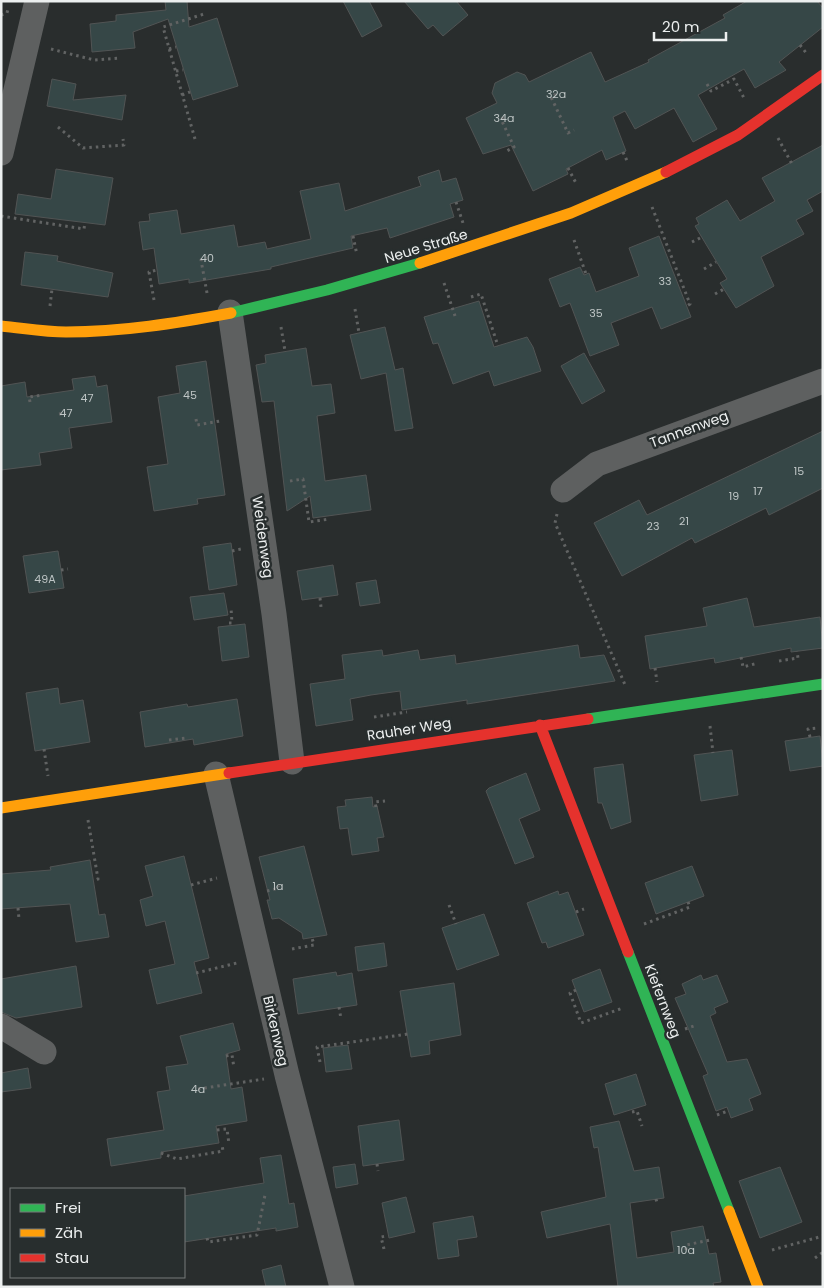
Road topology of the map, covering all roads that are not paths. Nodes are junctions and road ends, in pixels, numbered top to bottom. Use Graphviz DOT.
graph roads {
  1 [pos="37,1"];
  2 [pos="823,75"];
  3 [pos="1,153"];
  4 [pos="220,314"];
  5 [pos="1,326"];
  6 [pos="823,381"];
  7 [pos="563,490"];
  8 [pos="823,684"];
  9 [pos="540,725"];
  10 [pos="292,762"];
  11 [pos="216,774"];
  12 [pos="1,808"];
  13 [pos="1,1026"];
  14 [pos="44,1052"];
  15 [pos="342,1287"];
  16 [pos="758,1287"];
  1 -- 3 [label="street"];
  2 -- 4 [label="street, Neue Straße"];
  4 -- 5 [label="street, Neue Straße"];
  4 -- 10 [label="street, Weidenweg"];
  6 -- 7 [label="street, Tannenweg"];
  8 -- 9 [label="street, Rauher Weg"];
  9 -- 10 [label="street, Rauher Weg"];
  9 -- 16 [label="street, Kiefernweg"];
  10 -- 11 [label="street, Rauher Weg"];
  11 -- 12 [label="street, Rauher Weg"];
  11 -- 15 [label="street, Birkenweg"];
  13 -- 14 [label="street"];
}
